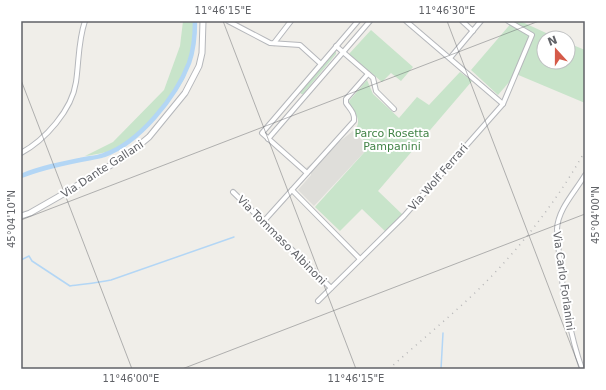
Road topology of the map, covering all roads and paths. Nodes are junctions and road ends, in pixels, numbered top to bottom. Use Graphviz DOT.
graph roads {
  1 [pos="86,21"];
  2 [pos="203,21"];
  3 [pos="228,21"];
  4 [pos="242,21"];
  5 [pos="291,21"];
  6 [pos="358,21"];
  7 [pos="370,21"];
  8 [pos="406,21"];
  9 [pos="462,21"];
  10 [pos="481,21"];
  11 [pos="508,21"];
  12 [pos="238,26"];
  13 [pos="473,31"];
  14 [pos="274,43"];
  15 [pos="336,46"];
  16 [pos="342,53"];
  17 [pos="450,58"];
  18 [pos="321,64"];
  19 [pos="368,74"];
  20 [pos="294,95"];
  21 [pos="301,101"];
  22 [pos="503,104"];
  23 [pos="394,109"];
  24 [pos="268,139"];
  25 [pos="21,153"];
  26 [pos="307,173"];
  27 [pos="585,175"];
  28 [pos="292,190"];
  29 [pos="233,192"];
  30 [pos="21,216"];
  31 [pos="264,220"];
  32 [pos="360,259"];
  33 [pos="331,288"];
  34 [pos="318,301"];
  35 [pos="582,369"];
  1 -- 25 [label="street"];
  2 -- 30 [label="street, Via Dante Gallani"];
  3 -- 12 [label="street"];
  4 -- 12 [label="street"];
  5 -- 14 [label="street"];
  6 -- 15 [label="street"];
  7 -- 16 [label="street"];
  8 -- 17 [label="street"];
  9 -- 13 [label="street"];
  10 -- 13 [label="street"];
  11 -- 22 [label="street, Via Wolf Ferrari"];
  12 -- 14 [label="street"];
  13 -- 17 [label="street"];
  14 -- 18 [label="street"];
  15 -- 16 [label="street"];
  15 -- 18 [label="street"];
  16 -- 19 [label="street"];
  16 -- 21 [label="street"];
  17 -- 22 [label="street"];
  18 -- 20 [label="street"];
  19 -- 23 [label="street"];
  19 -- 26 [label="street"];
  20 -- 21 [label="street"];
  20 -- 24 [label="street"];
  21 -- 24 [label="street"];
  22 -- 32 [label="street, Via Wolf Ferrari"];
  24 -- 26 [label="street"];
  26 -- 28 [label="street"];
  27 -- 35 [label="street, Via Carlo Forlanini"];
  28 -- 31 [label="street"];
  28 -- 32 [label="street"];
  29 -- 31 [label="street, Via Tommaso Albinoni"];
  31 -- 33 [label="street, Via Tommaso Albinoni"];
  32 -- 33 [label="street, Via Wolf Ferrari"];
  33 -- 34 [label="street, Via Wolf Ferrari"];
}
